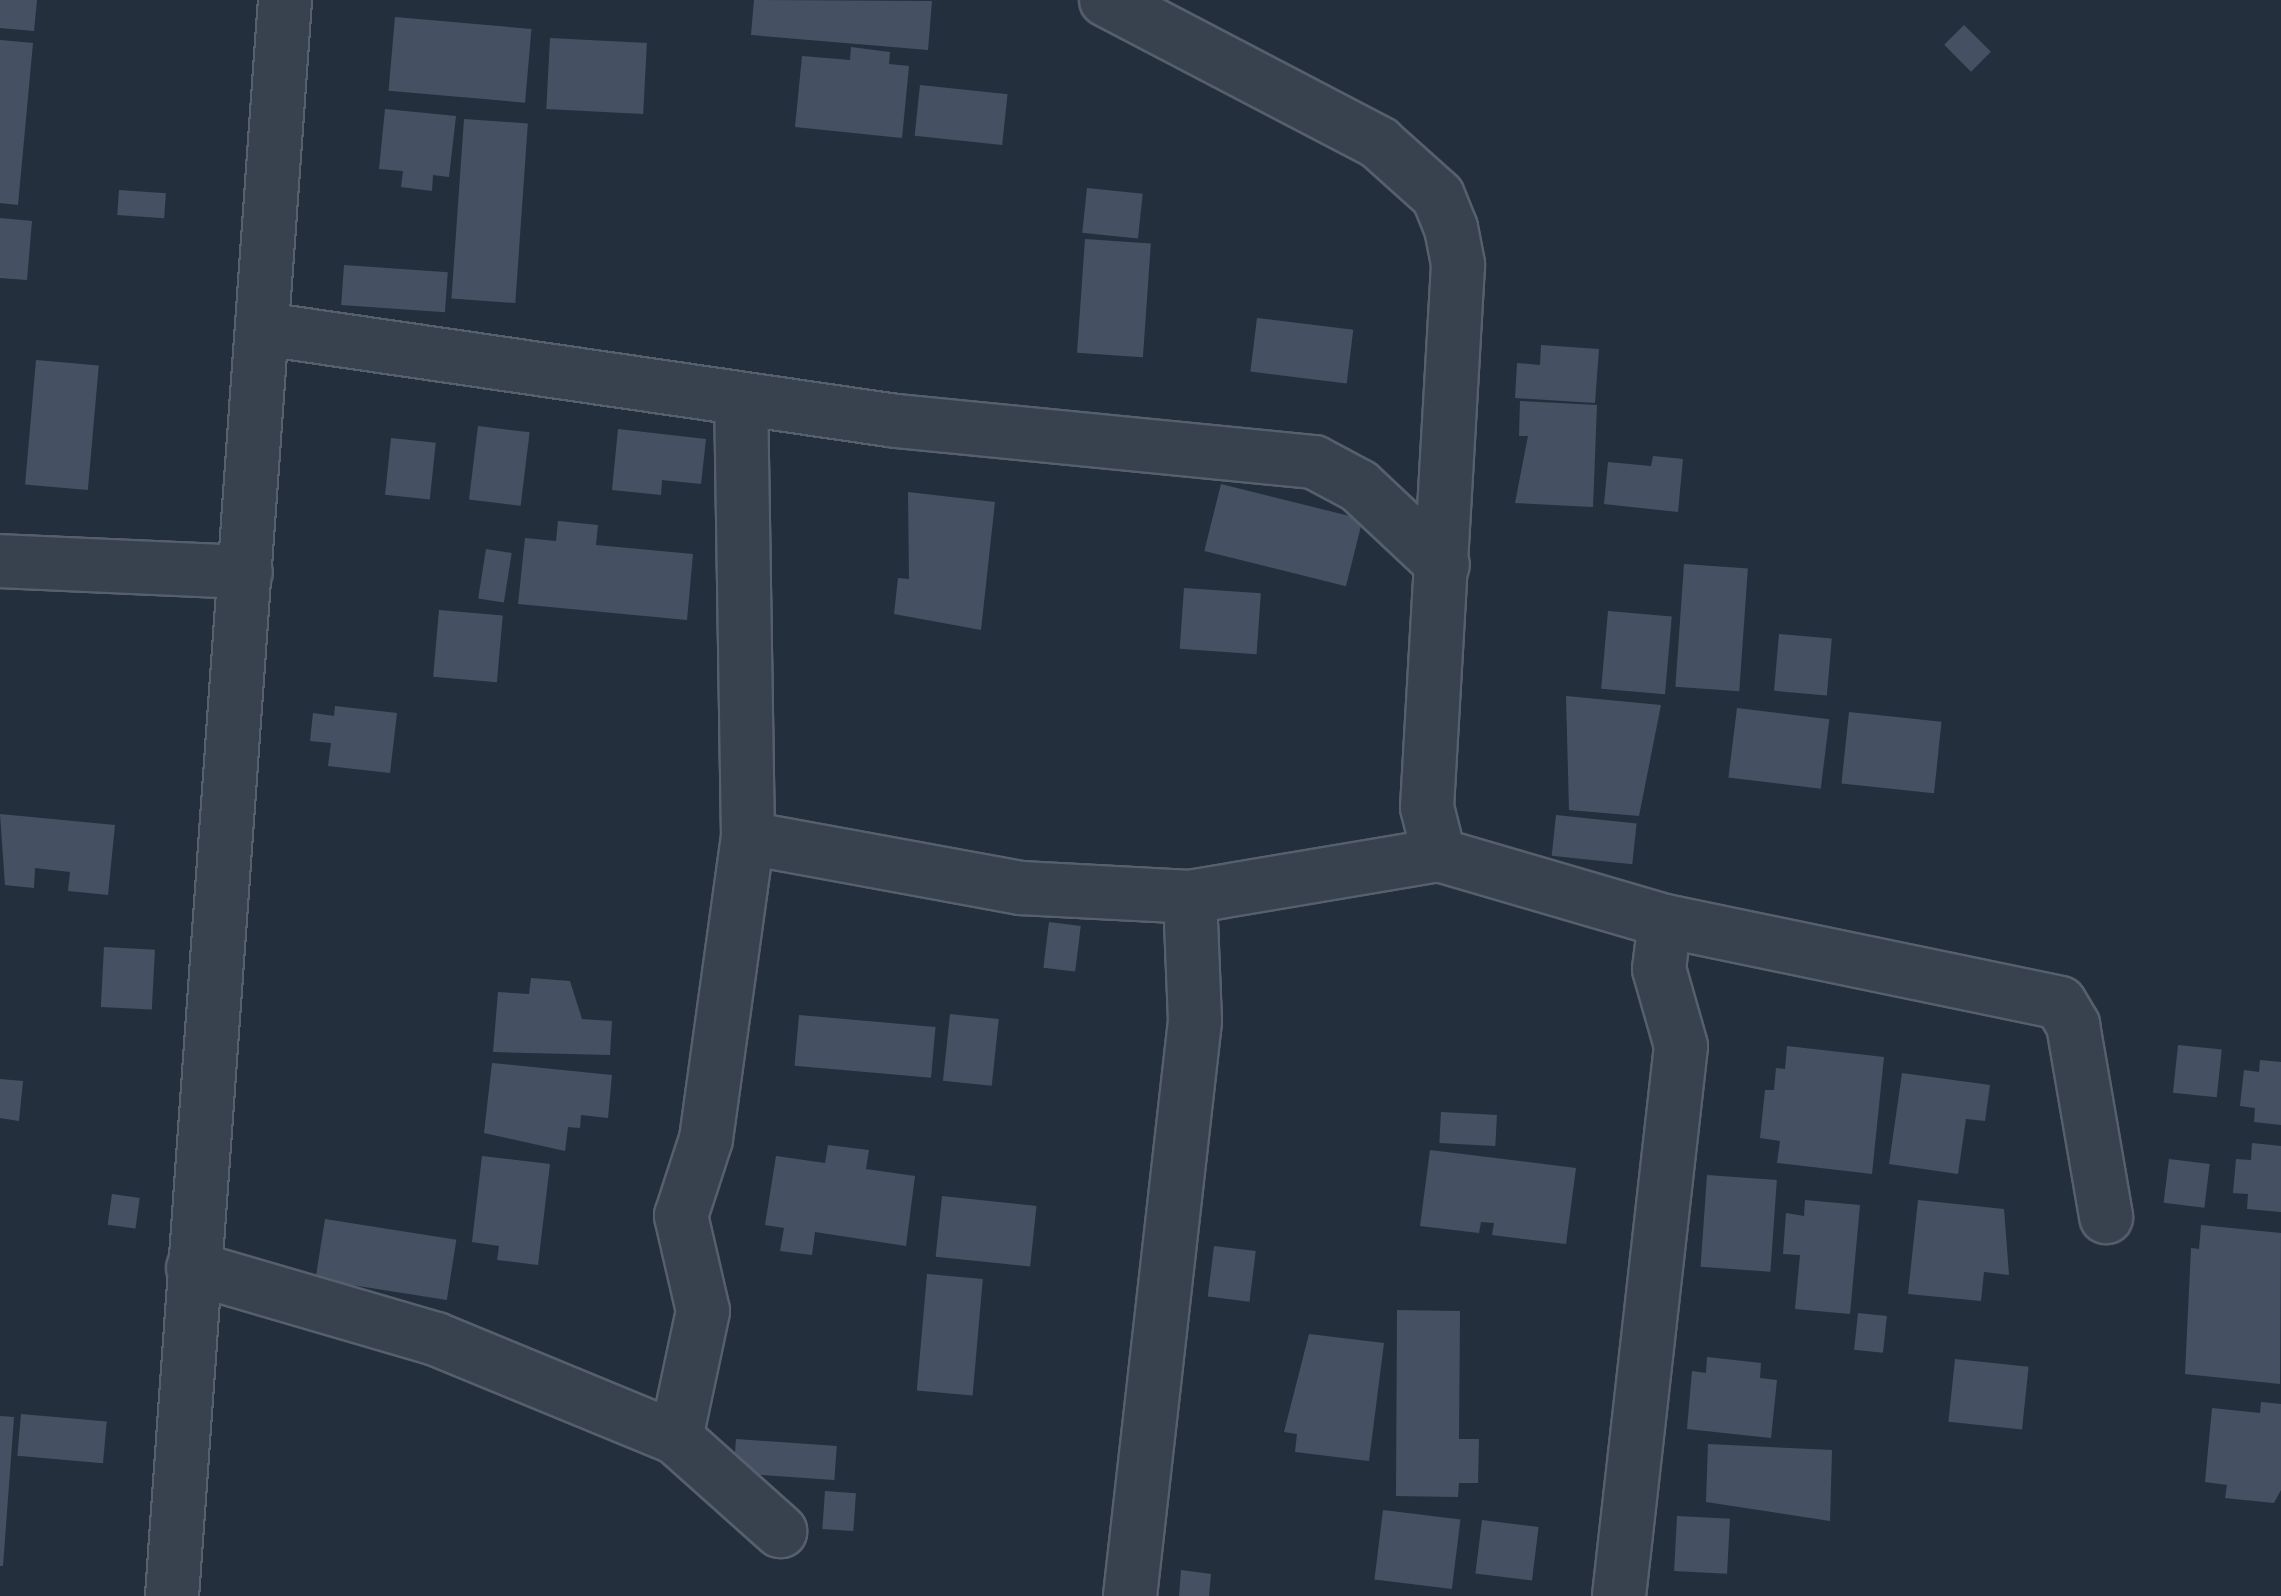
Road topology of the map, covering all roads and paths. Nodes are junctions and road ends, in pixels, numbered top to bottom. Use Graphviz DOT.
graph roads {
  1 [pos="286,0"];
  2 [pos="1106,0"];
  3 [pos="264,330"];
  4 [pos="741,399"];
  5 [pos="0,560"];
  6 [pos="1443,565"];
  7 [pos="246,572"];
  8 [pos="748,838"];
  9 [pos="1439,855"];
  10 [pos="1190,896"];
  11 [pos="1665,921"];
  12 [pos="2106,1218"];
  13 [pos="193,1268"];
  14 [pos="676,1438"];
  15 [pos="780,1531"];
  16 [pos="172,1596"];
  17 [pos="1130,1596"];
  18 [pos="1619,1596"];
  1 -- 3 [label="street"];
  2 -- 6 [label="street"];
  3 -- 4 [label="street"];
  3 -- 7 [label="street"];
  4 -- 6 [label="street"];
  4 -- 8 [label="street"];
  5 -- 7 [label="street"];
  6 -- 9 [label="street"];
  7 -- 13 [label="street"];
  8 -- 10 [label="street"];
  8 -- 14 [label="street"];
  9 -- 10 [label="street"];
  9 -- 11 [label="street"];
  10 -- 17 [label="street"];
  11 -- 12 [label="street"];
  11 -- 18 [label="street"];
  13 -- 14 [label="street"];
  13 -- 16 [label="street"];
  14 -- 15 [label="street"];
}
